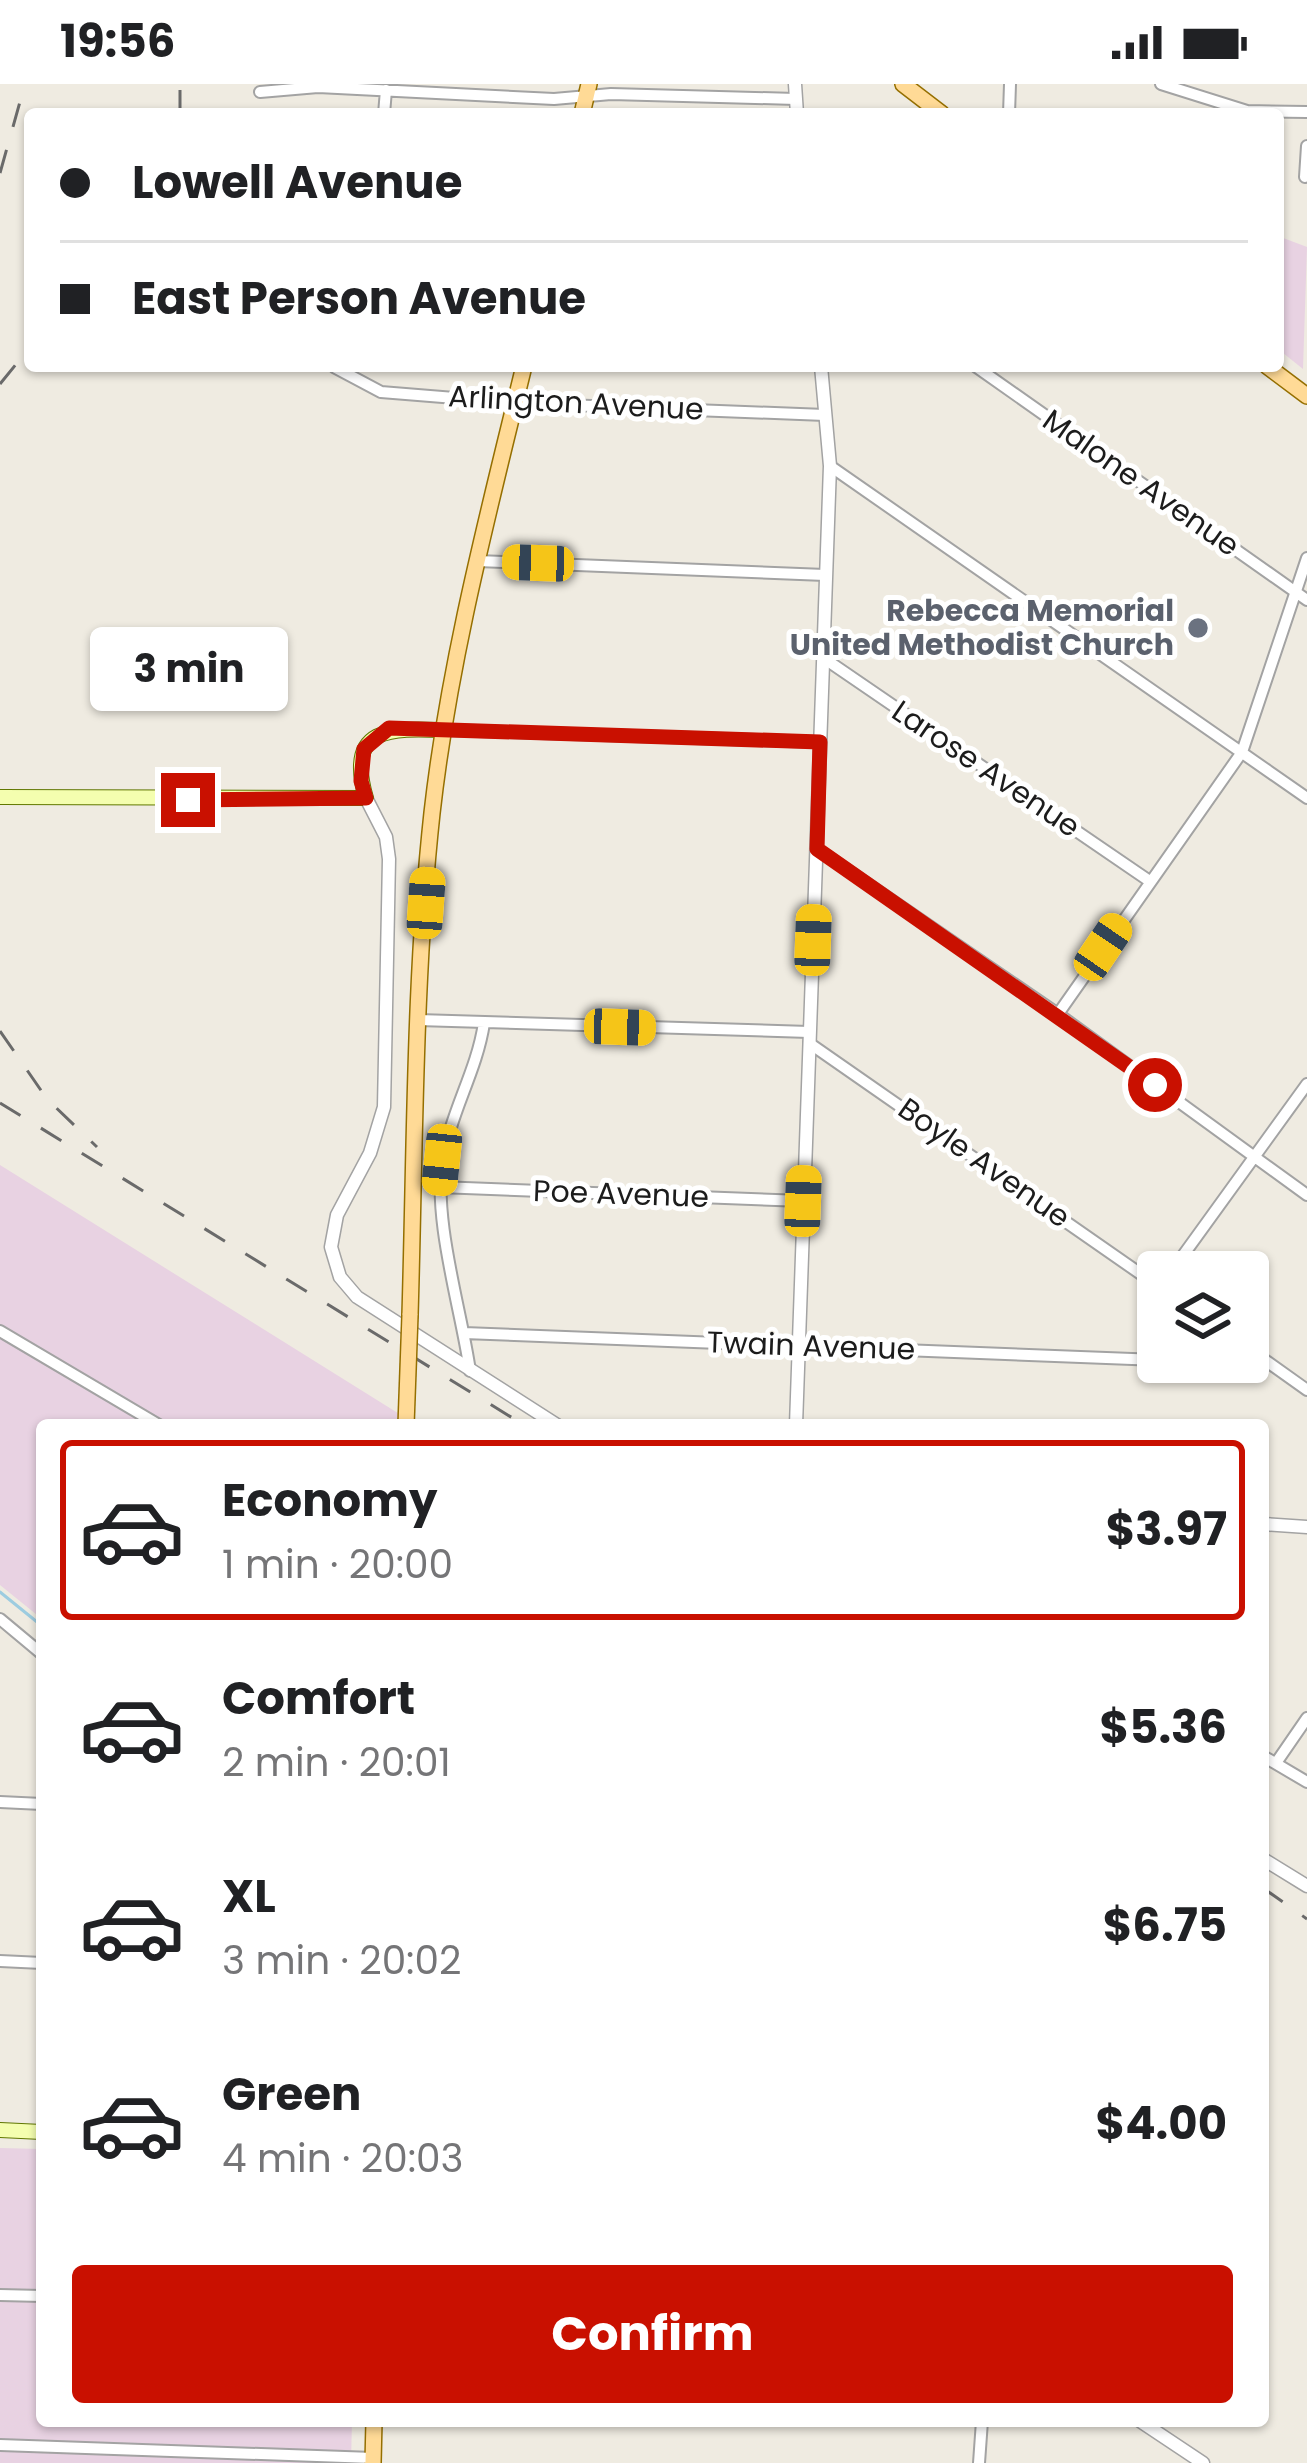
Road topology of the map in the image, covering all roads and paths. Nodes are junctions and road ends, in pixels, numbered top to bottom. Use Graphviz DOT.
graph roads {
  1 [pos="903,84"];
  2 [pos="1161,84"];
  3 [pos="386,90"];
  4 [pos="260,92"];
  5 [pos="585,98"];
  6 [pos="796,99"];
  7 [pos="384,108"];
  8 [pos="934,108"];
  9 [pos="1237,108"];
  10 [pos="1307,146"];
  11 [pos="1305,177"];
  12 [pos="343,372"];
  13 [pos="523,372"];
  14 [pos="821,372"];
  15 [pos="983,372"];
  16 [pos="1275,372"];
  17 [pos="1307,396"];
  18 [pos="515,404"];
  19 [pos="825,415"];
  20 [pos="830,466"];
  21 [pos="1307,559"];
  22 [pos="477,561"];
  23 [pos="825,574"];
  24 [pos="1302,597"];
  25 [pos="825,658"];
  26 [pos="446,730"];
  27 [pos="820,742"];
  28 [pos="1242,752"];
  29 [pos="0,797"];
  30 [pos="366,798"];
  31 [pos="1307,798"];
  32 [pos="817,849"];
  33 [pos="1148,880"];
  34 [pos="1058,1014"];
  35 [pos="418,1020"];
  36 [pos="484,1023"];
  37 [pos="809,1037"];
  38 [pos="1307,1084"];
  39 [pos="1252,1156"];
  40 [pos="440,1187"];
  41 [pos="1307,1195"];
  42 [pos="803,1201"];
  43 [pos="1186,1251"];
  44 [pos="1137,1271"];
  45 [pos="0,1331"];
  46 [pos="464,1333"];
  47 [pos="799,1345"];
  48 [pos="1137,1359"];
  49 [pos="1269,1362"];
  50 [pos="1269,1364"];
  51 [pos="1272,1364"];
  52 [pos="470,1371"];
  53 [pos="1307,1390"];
  54 [pos="149,1419"];
  55 [pos="406,1419"];
  56 [pos="547,1419"];
  57 [pos="796,1419"];
  58 [pos="1269,1524"];
  59 [pos="1307,1526"];
  60 [pos="0,1619"];
  61 [pos="36,1649"];
  62 [pos="1307,1718"];
  63 [pos="1269,1759"];
  64 [pos="1276,1763"];
  65 [pos="1307,1782"];
  66 [pos="0,1802"];
  67 [pos="36,1804"];
  68 [pos="1269,1862"];
  69 [pos="1307,1886"];
  70 [pos="0,1961"];
  71 [pos="36,1963"];
  72 [pos="0,2130"];
  73 [pos="36,2132"];
  74 [pos="0,2295"];
  75 [pos="36,2296"];
  76 [pos="374,2427"];
  77 [pos="982,2427"];
  78 [pos="1149,2427"];
  79 [pos="0,2445"];
  80 [pos="162,2451"];
  81 [pos="373,2460"];
  82 [pos="151,2463"];
  83 [pos="980,2463"];
  84 [pos="1203,2463"];
  1 -- 8 [label="main road"];
  2 -- 9 [label="street"];
  3 -- 4 [label="street"];
  3 -- 5 [label="street"];
  3 -- 7 [label="street"];
  5 -- 6 [label="street"];
  10 -- 11 [label="street"];
  12 -- 18 [label="street, Arlington Avenue"];
  13 -- 18 [label="main road"];
  14 -- 19 [label="street"];
  15 -- 24 [label="street, Malone Avenue"];
  16 -- 17 [label="main road"];
  18 -- 19 [label="street, Arlington Avenue"];
  18 -- 22 [label="main road"];
  19 -- 20 [label="street"];
  20 -- 23 [label="street"];
  20 -- 28 [label="street"];
  21 -- 24 [label="street"];
  22 -- 23 [label="street"];
  22 -- 26 [label="main road"];
  23 -- 25 [label="street"];
  24 -- 28 [label="street"];
  25 -- 27 [label="street"];
  25 -- 33 [label="street, Larose Avenue"];
  26 -- 27 [label="street"];
  26 -- 30 [label="main road"];
  26 -- 35 [label="main road"];
  27 -- 32 [label="street"];
  28 -- 31 [label="street"];
  28 -- 33 [label="street"];
  29 -- 30 [label="main road"];
  30 -- 52 [label="street"];
  32 -- 34 [label="street"];
  32 -- 37 [label="street"];
  33 -- 34 [label="street"];
  34 -- 39 [label="street"];
  35 -- 36 [label="street"];
  35 -- 55 [label="main road, bridge"];
  36 -- 37 [label="street"];
  36 -- 40 [label="street"];
  37 -- 42 [label="street"];
  37 -- 44 [label="street, Boyle Avenue"];
  38 -- 39 [label="street"];
  39 -- 41 [label="street"];
  39 -- 43 [label="street"];
  40 -- 42 [label="street, Poe Avenue"];
  40 -- 46 [label="street"];
  42 -- 47 [label="street"];
  45 -- 54 [label="street"];
  46 -- 47 [label="street, Twain Avenue"];
  46 -- 52 [label="street"];
  47 -- 48 [label="street, Twain Avenue"];
  47 -- 57 [label="street"];
  49 -- 51 [label="street"];
  50 -- 51 [label="street"];
  51 -- 53 [label="street"];
  52 -- 56 [label="street"];
  58 -- 59 [label="street"];
  60 -- 61 [label="street"];
  62 -- 64 [label="street"];
  63 -- 64 [label="street"];
  64 -- 65 [label="street"];
  66 -- 67 [label="street"];
  68 -- 69 [label="street"];
  70 -- 71 [label="street"];
  72 -- 73 [label="main road"];
  74 -- 75 [label="street"];
  76 -- 81 [label="main road"];
  77 -- 83 [label="street"];
  78 -- 84 [label="street"];
  79 -- 80 [label="street"];
  80 -- 81 [label="street"];
  80 -- 82 [label="street"];
}
